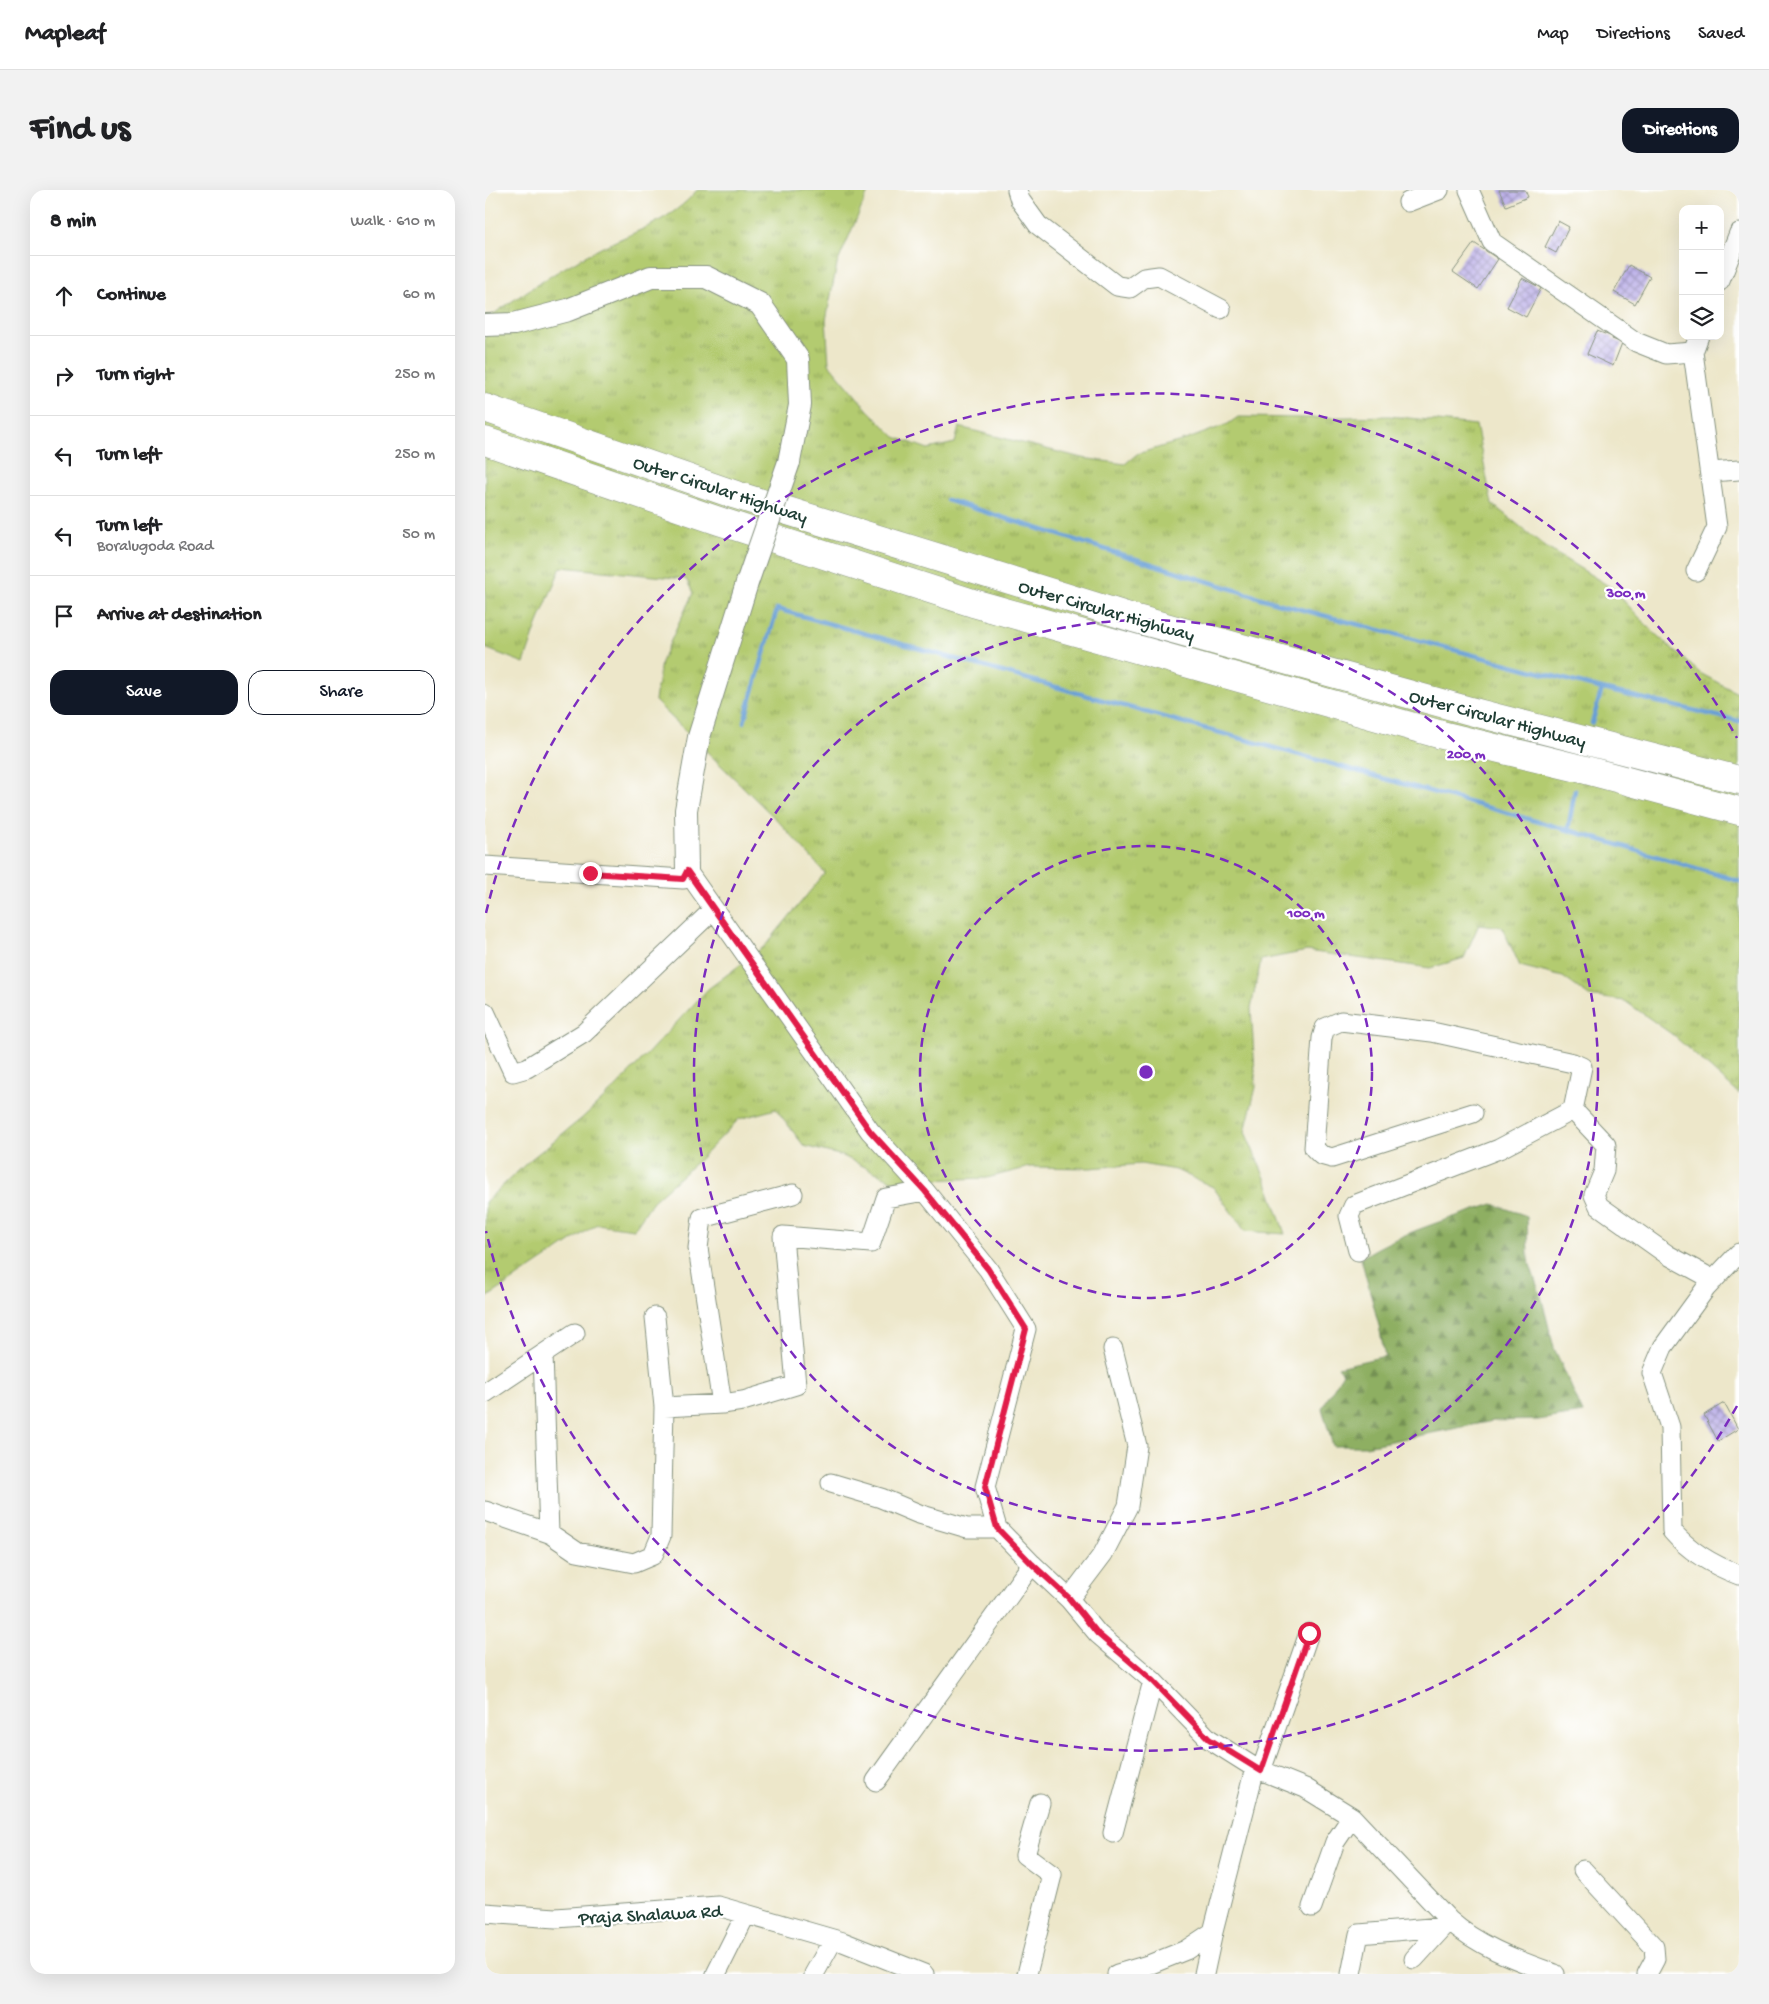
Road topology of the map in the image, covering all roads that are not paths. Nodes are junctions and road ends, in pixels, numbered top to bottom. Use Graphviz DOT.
graph roads {
  1 [pos="1017,190"];
  2 [pos="1439,190"];
  3 [pos="1469,190"];
  4 [pos="1409,202"];
  5 [pos="1738,239"];
  6 [pos="1724,272"];
  7 [pos="1221,309"];
  8 [pos="485,325"];
  9 [pos="1696,344"];
  10 [pos="485,408"];
  11 [pos="485,441"];
  12 [pos="1739,470"];
  13 [pos="1710,472"];
  14 [pos="1696,571"];
  15 [pos="1739,780"];
  16 [pos="1739,811"];
  17 [pos="485,866"];
  18 [pos="687,871"];
  19 [pos="714,909"];
  20 [pos="485,1012"];
  21 [pos="1573,1110"];
  22 [pos="1473,1113"];
  23 [pos="925,1191"];
  24 [pos="793,1194"];
  25 [pos="1359,1251"];
  26 [pos="1739,1253"];
  27 [pos="1714,1280"];
  28 [pos="655,1317"];
  29 [pos="575,1333"];
  30 [pos="1113,1349"];
  31 [pos="543,1354"];
  32 [pos="485,1393"];
  33 [pos="722,1404"];
  34 [pos="663,1407"];
  35 [pos="831,1483"];
  36 [pos="485,1511"];
  37 [pos="997,1528"];
  38 [pos="549,1533"];
  39 [pos="1032,1564"];
  40 [pos="1739,1575"];
  41 [pos="1069,1598"];
  42 [pos="1309,1633"];
  43 [pos="1153,1681"];
  44 [pos="1258,1770"];
  45 [pos="876,1781"];
  46 [pos="1040,1803"];
  47 [pos="1352,1817"];
  48 [pos="1113,1833"];
  49 [pos="1583,1870"];
  50 [pos="1313,1907"];
  51 [pos="485,1913"];
  52 [pos="746,1914"];
  53 [pos="1446,1923"];
  54 [pos="1213,1932"];
  55 [pos="833,1940"];
  56 [pos="1414,1959"];
  57 [pos="716,1974"];
  58 [pos="814,1974"];
  59 [pos="924,1974"];
  60 [pos="1027,1974"];
  61 [pos="1117,1974"];
  62 [pos="1204,1974"];
  63 [pos="1351,1974"];
  64 [pos="1555,1974"];
  65 [pos="1647,1974"];
  1 -- 7 [label="street"];
  2 -- 4 [label="street"];
  3 -- 9 [label="street"];
  5 -- 6 [label="street"];
  8 -- 18 [label="street, bridge"];
  9 -- 13 [label="street"];
  10 -- 15 [label="highway, Outer Circular Highway"];
  11 -- 16 [label="highway, Outer Circular Highway"];
  12 -- 13 [label="street"];
  13 -- 14 [label="street"];
  17 -- 18 [label="street"];
  18 -- 19 [label="street"];
  19 -- 20 [label="street"];
  19 -- 23 [label="street"];
  21 -- 22 [label="street"];
  21 -- 25 [label="street"];
  21 -- 27 [label="street"];
  23 -- 33 [label="street"];
  23 -- 37 [label="street"];
  24 -- 33 [label="street"];
  26 -- 27 [label="street"];
  27 -- 40 [label="street"];
  28 -- 34 [label="street"];
  29 -- 31 [label="street"];
  30 -- 41 [label="street"];
  31 -- 32 [label="street"];
  31 -- 38 [label="street"];
  33 -- 34 [label="street"];
  34 -- 38 [label="street"];
  35 -- 37 [label="street"];
  36 -- 38 [label="street"];
  37 -- 39 [label="street"];
  39 -- 41 [label="street"];
  39 -- 45 [label="street"];
  41 -- 43 [label="street"];
  42 -- 44 [label="street"];
  43 -- 44 [label="street"];
  43 -- 48 [label="street"];
  44 -- 47 [label="street"];
  44 -- 54 [label="street"];
  46 -- 60 [label="street"];
  47 -- 50 [label="street"];
  47 -- 53 [label="street"];
  49 -- 65 [label="street"];
  51 -- 52 [label="street, Praja Shalawa Rd"];
  52 -- 55 [label="street, Praja Shalawa Rd"];
  52 -- 57 [label="street"];
  53 -- 56 [label="street"];
  53 -- 63 [label="street"];
  53 -- 64 [label="street"];
  54 -- 61 [label="street"];
  54 -- 62 [label="street"];
  55 -- 58 [label="street"];
  55 -- 59 [label="street, Praja Shalawa Rd"];
}
